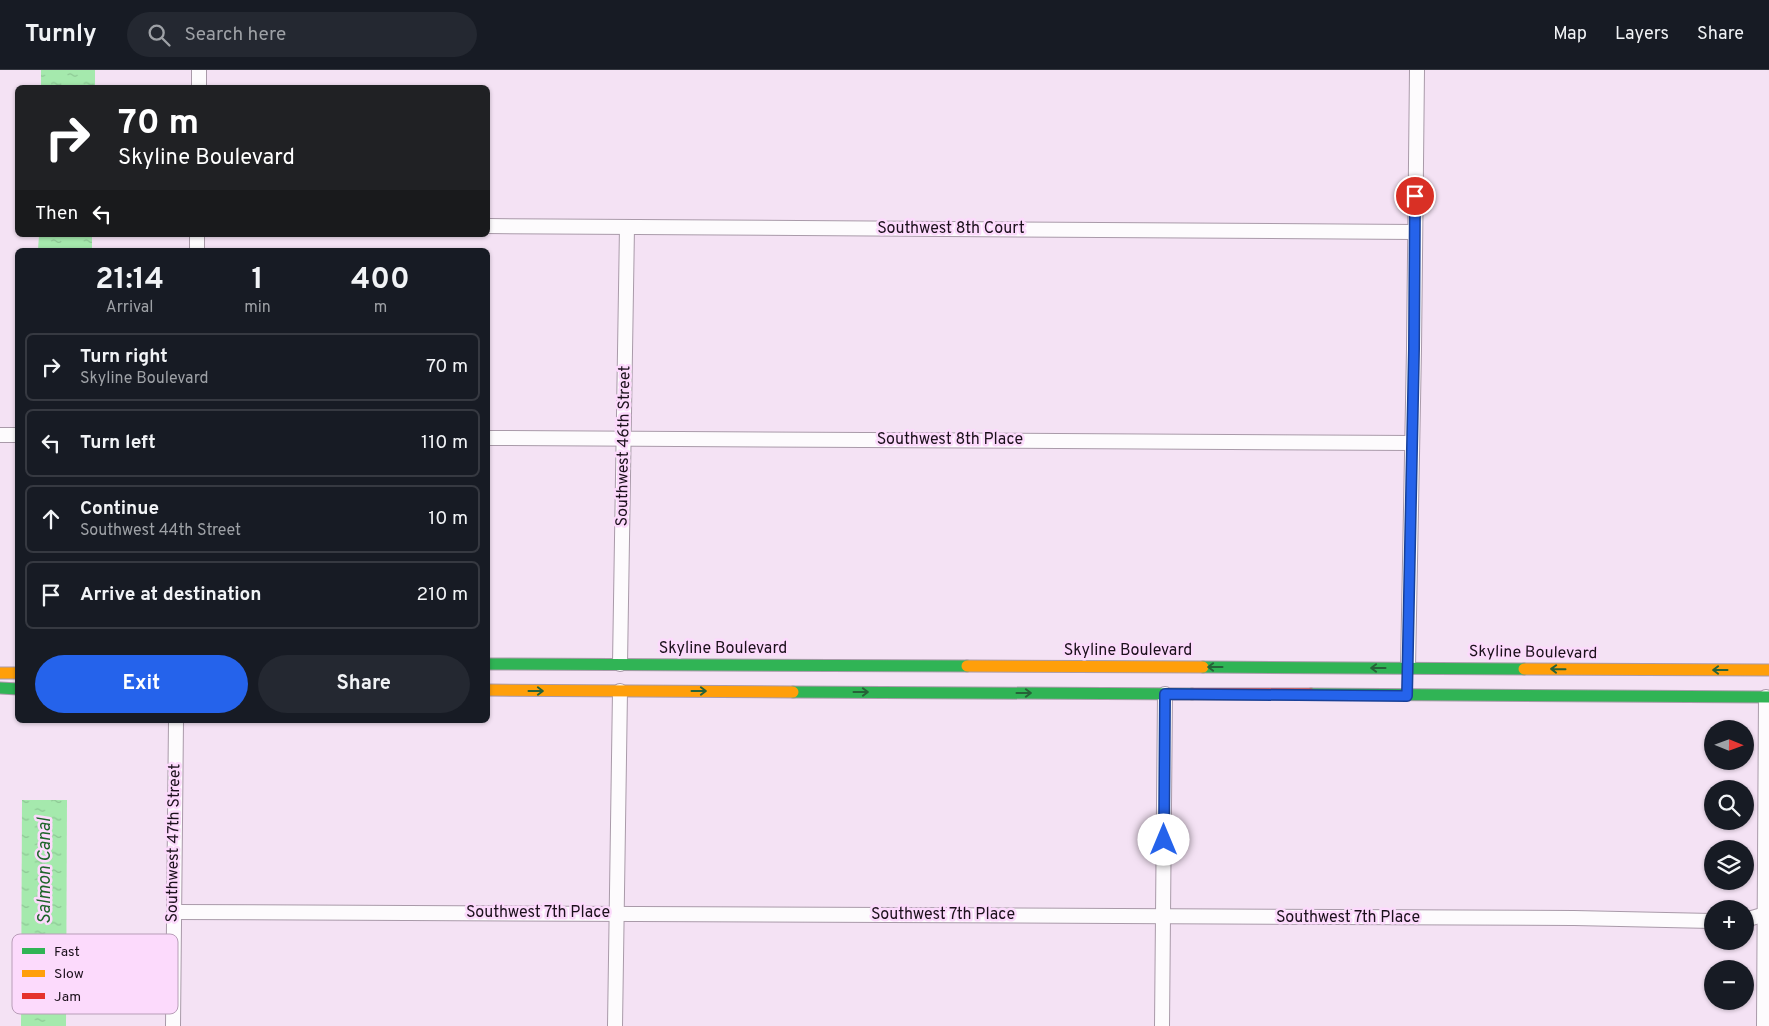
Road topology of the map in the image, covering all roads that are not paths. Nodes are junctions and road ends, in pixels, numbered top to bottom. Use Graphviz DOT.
graph roads {
  1 [pos="199,70"];
  2 [pos="1417,70"];
  3 [pos="199,85"];
  4 [pos="490,226"];
  5 [pos="627,227"];
  6 [pos="1415,232"];
  7 [pos="0,435"];
  8 [pos="15,435"];
  9 [pos="490,438"];
  10 [pos="624,439"];
  11 [pos="1412,443"];
  12 [pos="490,664"];
  13 [pos="0,672"];
  14 [pos="15,673"];
  15 [pos="620,678"];
  16 [pos="1166,681"];
  17 [pos="1407,682"];
  18 [pos="1767,684"];
  19 [pos="0,688"];
  20 [pos="15,689"];
  21 [pos="490,690"];
  22 [pos="176,723"];
  23 [pos="174,912"];
  24 [pos="1767,913"];
  25 [pos="617,914"];
  26 [pos="1164,916"];
  27 [pos="1754,917"];
  28 [pos="1704,921"];
  29 [pos="174,934"];
  30 [pos="616,1026"];
  31 [pos="1162,1026"];
  32 [pos="1764,1026"];
  1 -- 3 [label="street"];
  2 -- 6 [label="street"];
  4 -- 5 [label="street, Southwest 8th Court"];
  5 -- 6 [label="street, Southwest 8th Court"];
  5 -- 10 [label="street, Southwest 46th Street"];
  6 -- 11 [label="street"];
  7 -- 8 [label="street"];
  9 -- 10 [label="street, Southwest 8th Place"];
  10 -- 11 [label="street, Southwest 8th Place"];
  10 -- 15 [label="street, Southwest 46th Street"];
  11 -- 17 [label="street"];
  12 -- 15 [label="street, Skyline Boulevard"];
  13 -- 14 [label="street"];
  15 -- 16 [label="street, Skyline Boulevard"];
  15 -- 16 [label="street, Skyline Boulevard, one-way"];
  21 -- 15 [label="street, Skyline Boulevard, one-way"];
  15 -- 25 [label="street, Southwest 46th Street"];
  17 -- 16 [label="street, Skyline Boulevard, one-way"];
  16 -- 17 [label="street, Skyline Boulevard"];
  16 -- 26 [label="street"];
  18 -- 17 [label="street, Skyline Boulevard, one-way"];
  17 -- 18 [label="street, Skyline Boulevard"];
  18 -- 24 [label="street"];
  19 -- 20 [label="street"];
  22 -- 23 [label="street, Southwest 47th Street"];
  23 -- 25 [label="street, Southwest 7th Place"];
  23 -- 29 [label="street, Southwest 47th Street"];
  24 -- 27 [label="street"];
  24 -- 32 [label="street"];
  25 -- 26 [label="street, Southwest 7th Place"];
  25 -- 30 [label="street, Southwest 46th Street"];
  26 -- 28 [label="street, Southwest 7th Place"];
  26 -- 31 [label="street"];
}
